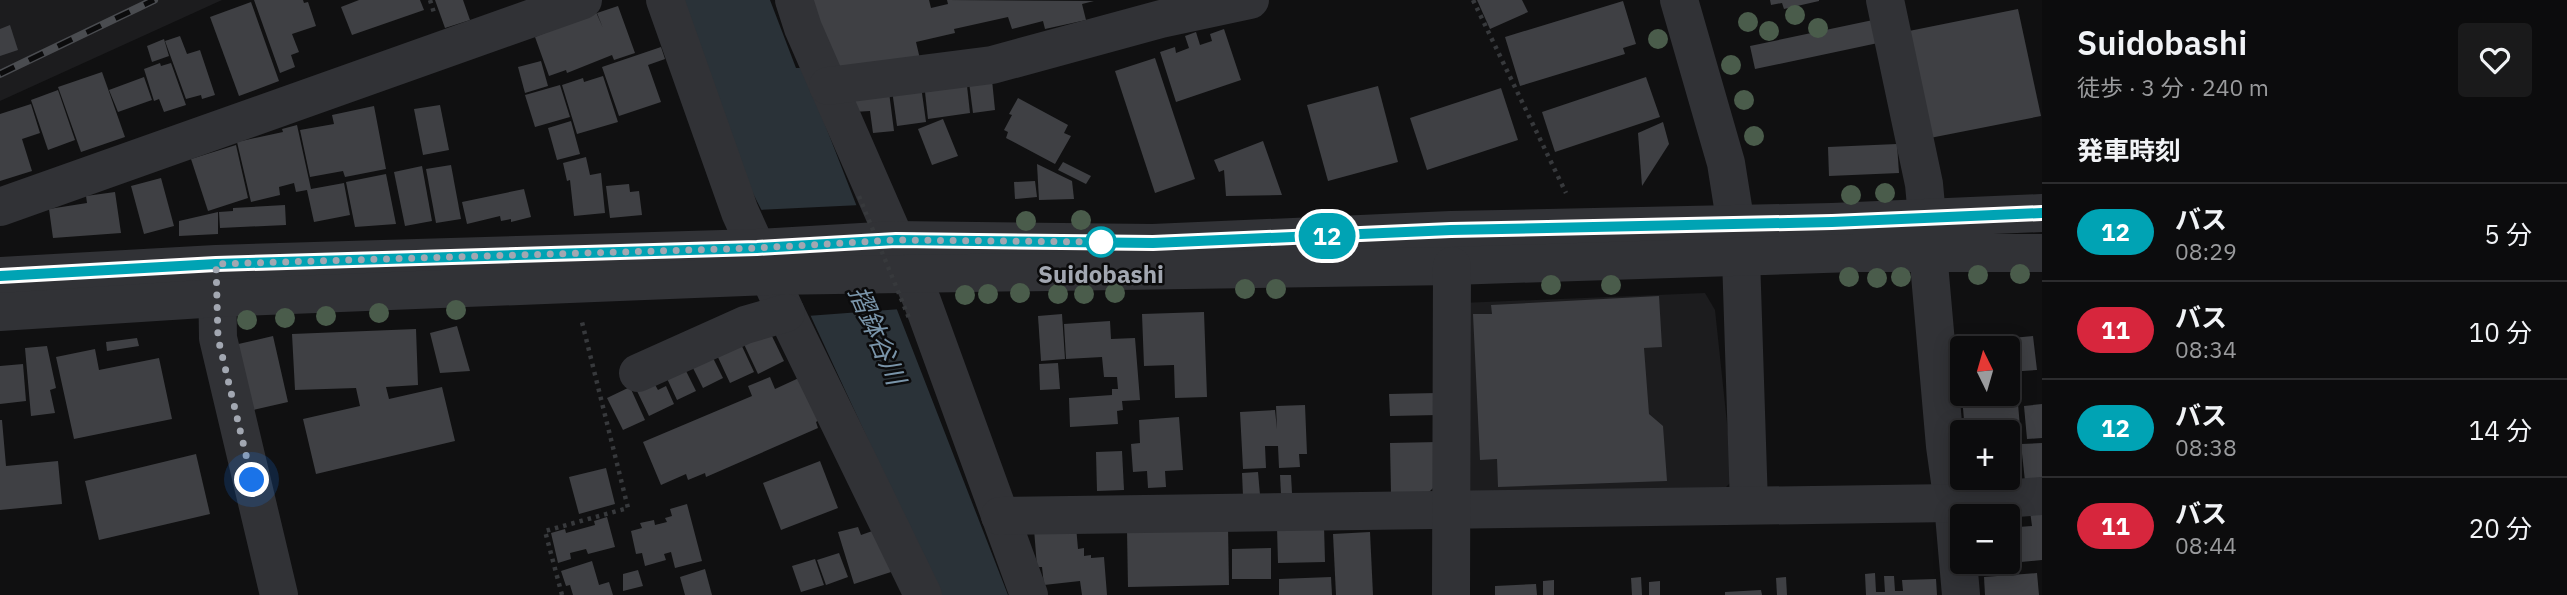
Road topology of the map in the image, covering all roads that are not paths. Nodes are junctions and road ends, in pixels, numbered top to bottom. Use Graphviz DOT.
graph roads {
  1 [pos="583,0"];
  2 [pos="665,0"];
  3 [pos="794,0"];
  4 [pos="1250,0"];
  5 [pos="1679,0"];
  6 [pos="1885,0"];
  7 [pos="825,77"];
  8 [pos="0,206"];
  9 [pos="2042,213"];
  10 [pos="1928,234"];
  11 [pos="1739,241"];
  12 [pos="2042,253"];
  13 [pos="892,257"];
  14 [pos="1452,266"];
  15 [pos="775,272"];
  16 [pos="0,276"];
  17 [pos="217,281"];
  18 [pos="0,312"];
  19 [pos="638,373"];
  20 [pos="2042,496"];
  21 [pos="1953,503"];
  22 [pos="1749,505"];
  23 [pos="1451,509"];
  24 [pos="1000,516"];
  25 [pos="279,595"];
  26 [pos="923,595"];
  27 [pos="1029,595"];
  28 [pos="1451,595"];
  29 [pos="1961,595"];
  1 -- 8 [label="street"];
  2 -- 15 [label="street"];
  3 -- 7 [label="street"];
  4 -- 7 [label="street"];
  5 -- 11 [label="street"];
  6 -- 10 [label="street"];
  7 -- 13 [label="street"];
  9 -- 10 [label="street"];
  10 -- 11 [label="street"];
  10 -- 11 [label="street"];
  10 -- 12 [label="street"];
  10 -- 21 [label="street"];
  11 -- 13 [label="street"];
  11 -- 14 [label="street"];
  11 -- 22 [label="street"];
  13 -- 14 [label="street"];
  13 -- 15 [label="street"];
  13 -- 24 [label="street"];
  14 -- 23 [label="street"];
  15 -- 17 [label="street"];
  15 -- 19 [label="street"];
  15 -- 26 [label="street"];
  16 -- 17 [label="street"];
  17 -- 18 [label="street"];
  17 -- 25 [label="street"];
  20 -- 21 [label="street"];
  21 -- 22 [label="street"];
  21 -- 29 [label="street"];
  22 -- 23 [label="street"];
  23 -- 24 [label="street"];
  23 -- 28 [label="street"];
  24 -- 27 [label="street"];
}
